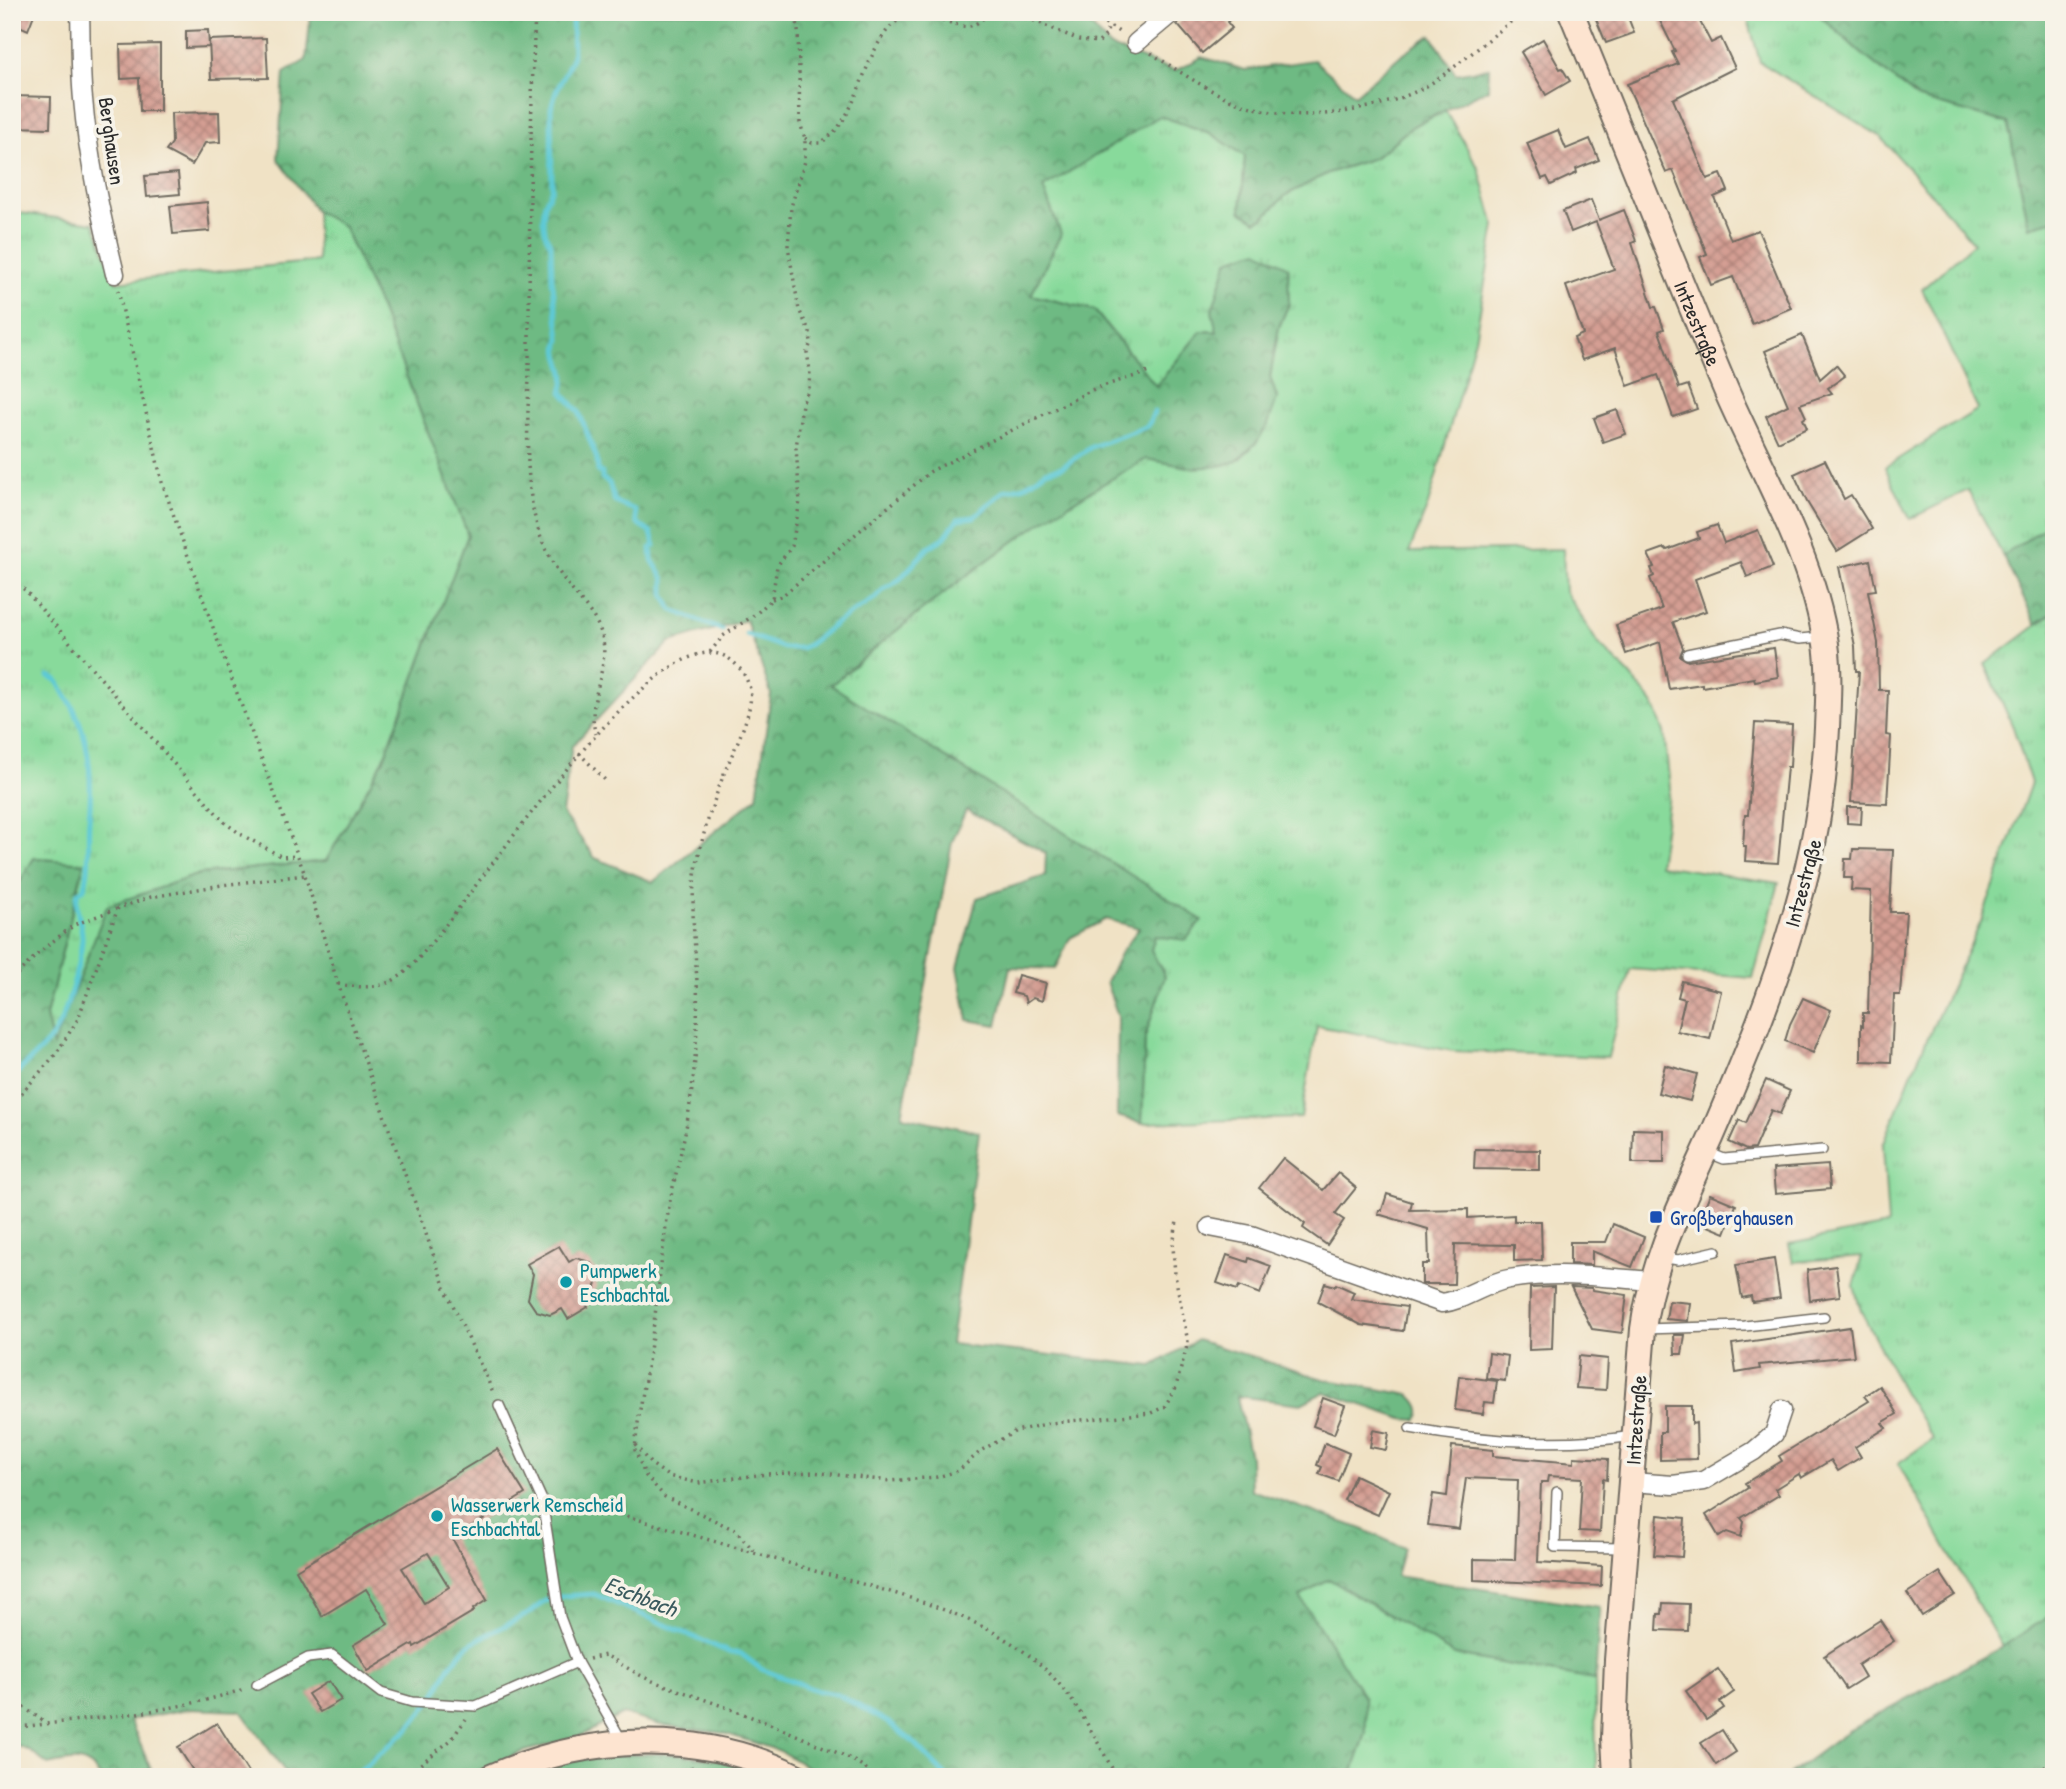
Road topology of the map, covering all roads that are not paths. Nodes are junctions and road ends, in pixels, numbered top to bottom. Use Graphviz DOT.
graph roads {
  1 [pos="80,12"];
  2 [pos="1173,12"];
  3 [pos="1572,12"];
  4 [pos="1136,43"];
  5 [pos="115,274"];
  6 [pos="1824,636"];
  7 [pos="1686,654"];
  8 [pos="1822,1150"];
  9 [pos="1705,1151"];
  10 [pos="1210,1227"];
  11 [pos="1716,1251"];
  12 [pos="1660,1256"];
  13 [pos="1651,1281"];
  14 [pos="1824,1317"];
  15 [pos="1643,1329"];
  16 [pos="499,1405"];
  17 [pos="1782,1409"];
  18 [pos="1410,1428"];
  19 [pos="1635,1436"];
  20 [pos="1631,1482"];
  21 [pos="1557,1492"];
  22 [pos="1625,1548"];
  23 [pos="577,1662"];
  24 [pos="257,1685"];
  25 [pos="623,1743"];
  26 [pos="491,1777"];
  27 [pos="798,1777"];
  28 [pos="1616,1777"];
  1 -- 5 [label="street, Berghausen"];
  2 -- 4 [label="street"];
  3 -- 6 [label="main road, Intzestraße"];
  6 -- 7 [label="lane"];
  6 -- 9 [label="main road, Intzestraße"];
  8 -- 9 [label="lane"];
  9 -- 12 [label="main road, Intzestraße"];
  10 -- 13 [label="street"];
  11 -- 12 [label="lane"];
  12 -- 13 [label="main road, Intzestraße"];
  13 -- 15 [label="main road, Intzestraße"];
  14 -- 15 [label="lane"];
  15 -- 19 [label="main road, Intzestraße"];
  16 -- 23 [label="lane"];
  17 -- 20 [label="street"];
  18 -- 19 [label="lane"];
  19 -- 20 [label="main road, Intzestraße"];
  20 -- 22 [label="main road, Intzestraße"];
  21 -- 22 [label="lane"];
  22 -- 28 [label="main road, Intzestraße"];
  23 -- 24 [label="lane"];
  23 -- 25 [label="lane"];
  25 -- 26 [label="main road"];
  25 -- 27 [label="main road"];
}
